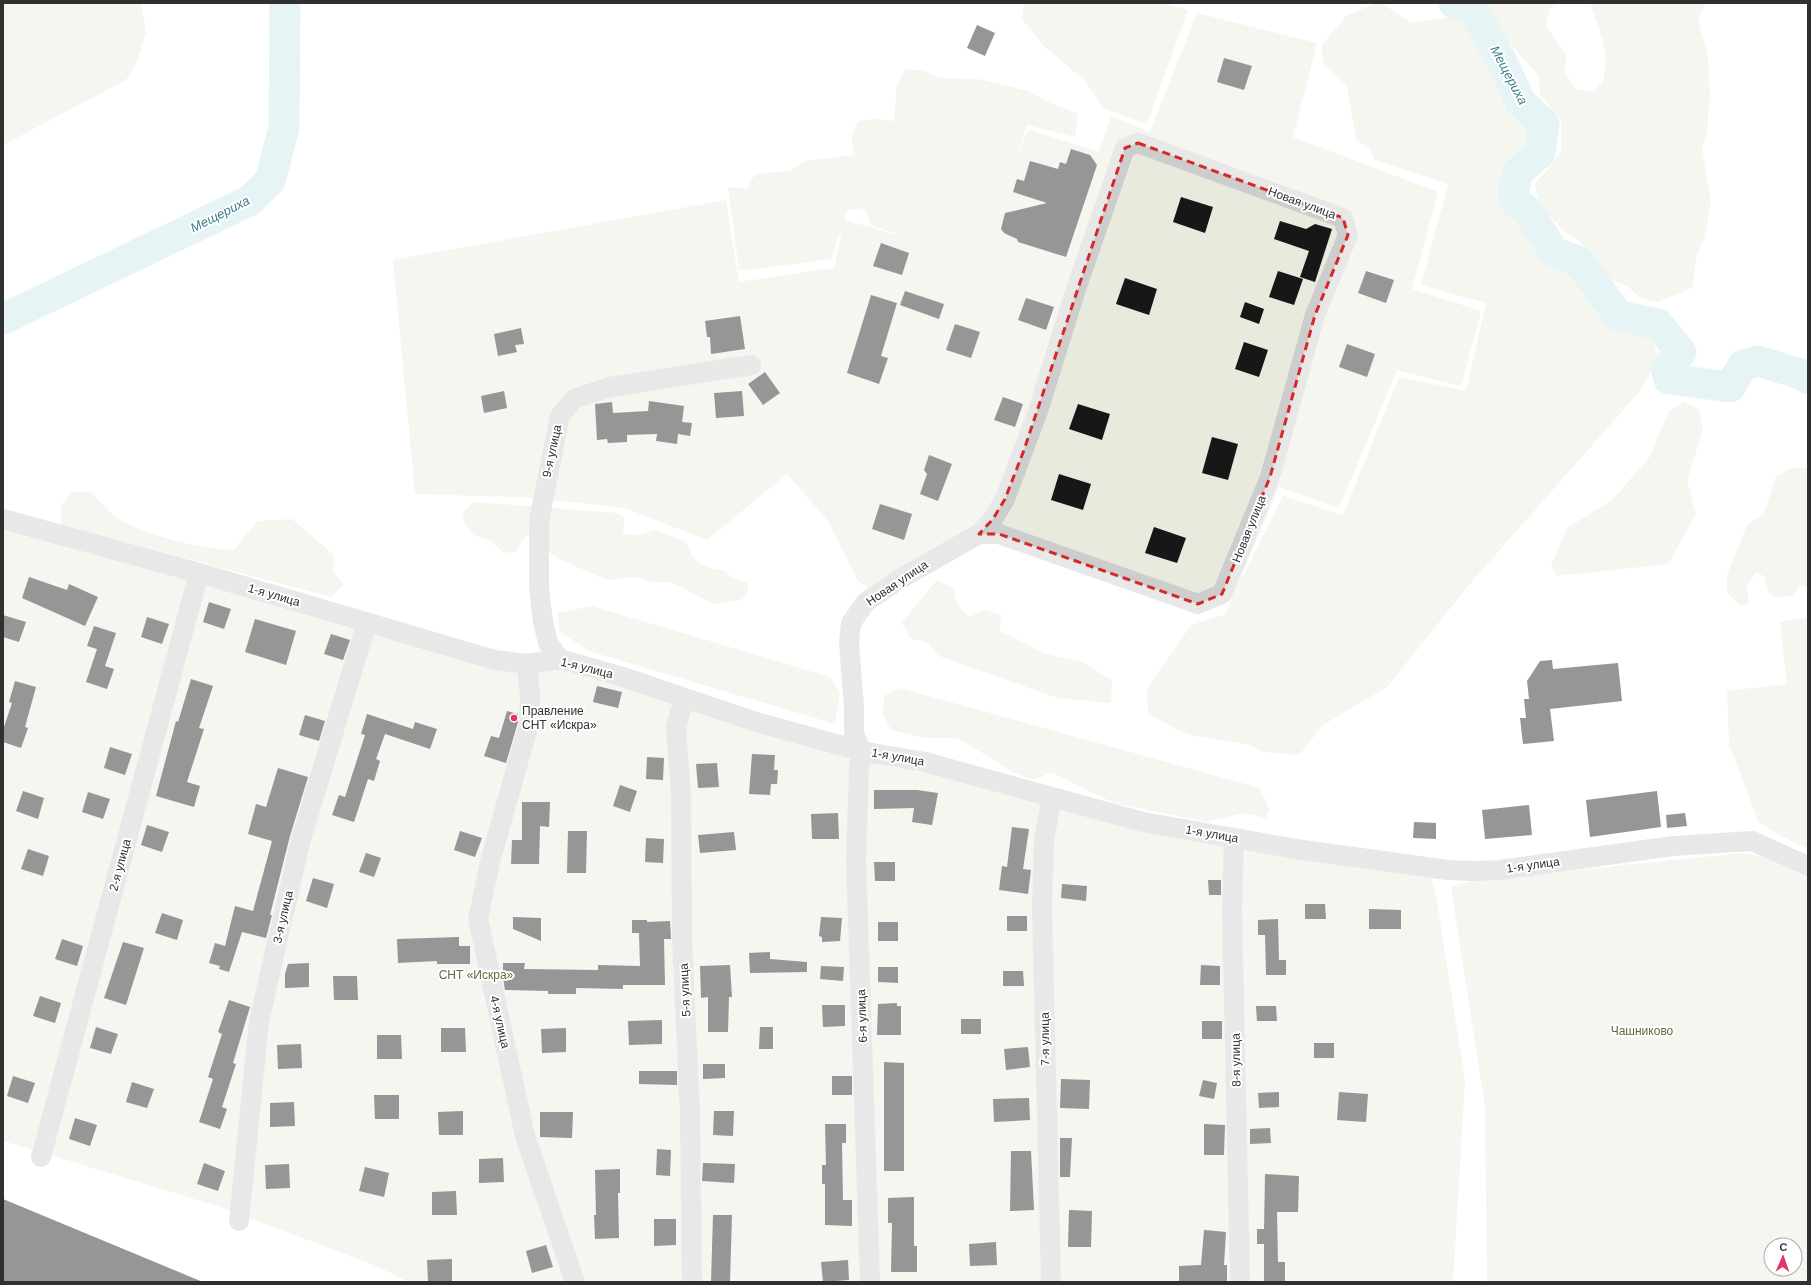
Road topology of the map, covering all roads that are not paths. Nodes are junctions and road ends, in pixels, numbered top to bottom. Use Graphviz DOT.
graph roads {
  1 [pos="751,365"];
  2 [pos="3,519"];
  3 [pos="979,534"];
  4 [pos="199,573"];
  5 [pos="367,622"];
  6 [pos="560,659"];
  7 [pos="526,664"];
  8 [pos="686,700"];
  9 [pos="861,751"];
  10 [pos="1052,798"];
  11 [pos="1234,838"];
  12 [pos="1808,866"];
  13 [pos="42,1157"];
  14 [pos="239,1221"];
  15 [pos="575,1282"];
  16 [pos="692,1282"];
  17 [pos="870,1282"];
  18 [pos="1051,1282"];
  19 [pos="1240,1282"];
  1 -- 6 [label="street, 9-я улица"];
  2 -- 4 [label="street, 1-я улица"];
  3 -- 3 [label="street, Новая улица"];
  3 -- 9 [label="street, Новая улица"];
  4 -- 5 [label="street, 1-я улица"];
  4 -- 13 [label="street, 2-я улица"];
  5 -- 7 [label="street, 1-я улица"];
  5 -- 14 [label="street, 3-я улица"];
  6 -- 7 [label="street, 1-я улица"];
  6 -- 8 [label="street, 1-я улица"];
  7 -- 15 [label="street, 4-я улица"];
  8 -- 9 [label="street, 1-я улица"];
  8 -- 16 [label="street, 5-я улица"];
  9 -- 10 [label="street, 1-я улица"];
  9 -- 17 [label="street, 6-я улица"];
  10 -- 11 [label="street, 1-я улица"];
  10 -- 18 [label="street, 7-я улица"];
  11 -- 12 [label="street, 1-я улица"];
  11 -- 19 [label="street, 8-я улица"];
}
